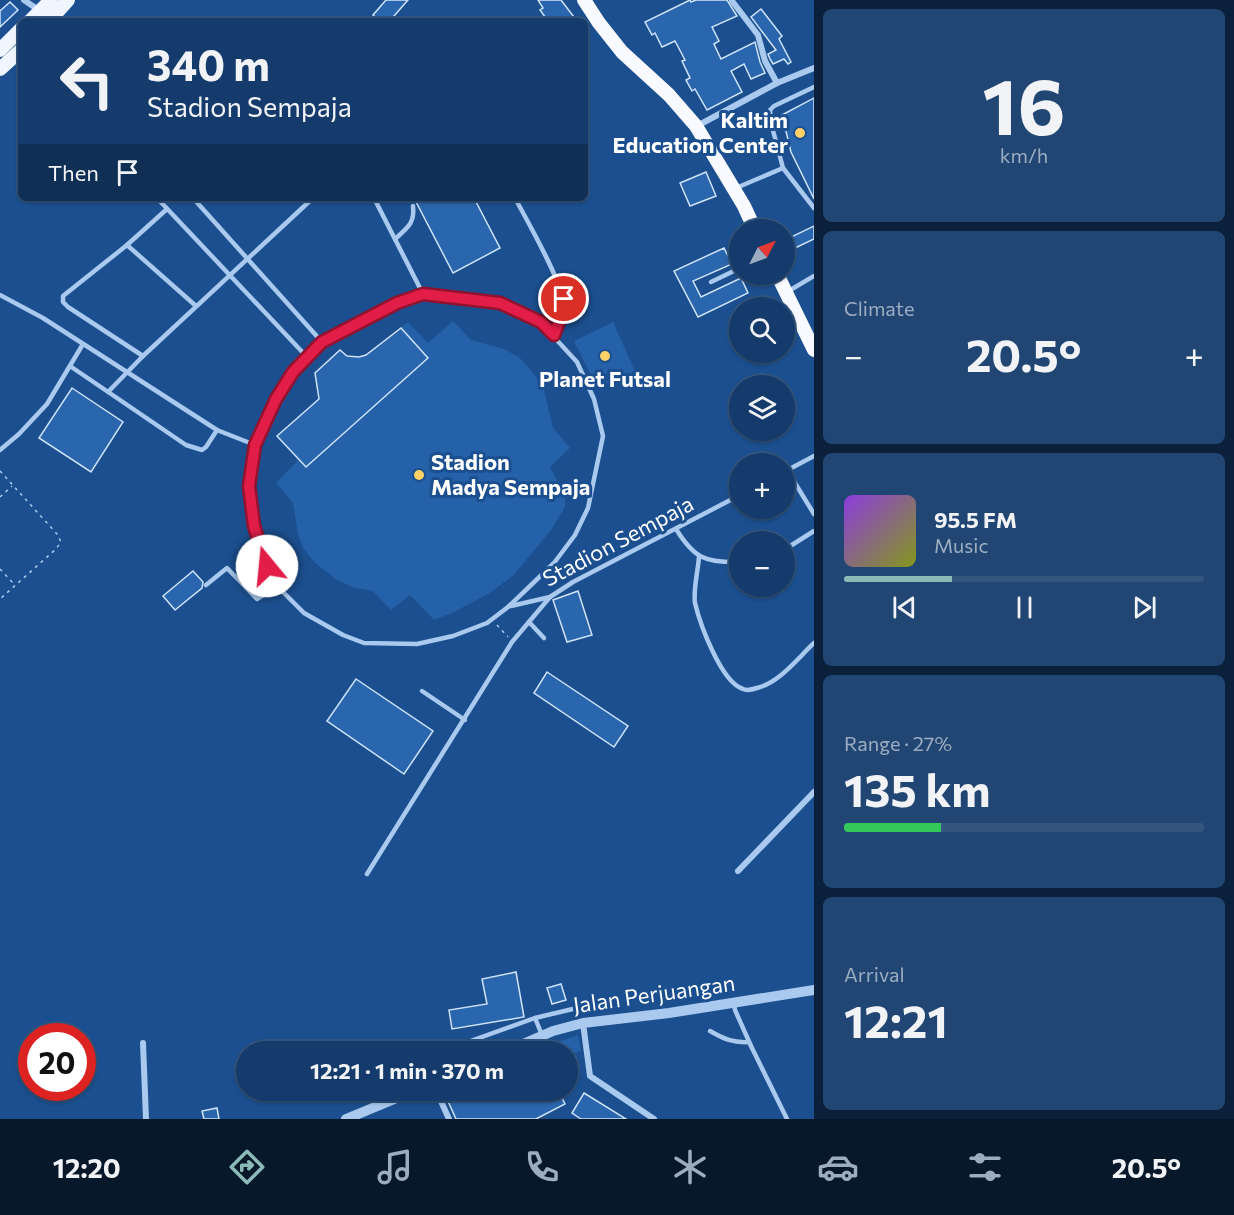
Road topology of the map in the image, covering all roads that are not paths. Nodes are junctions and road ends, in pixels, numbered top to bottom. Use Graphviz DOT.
graph roads {
  1 [pos="24,0"];
  2 [pos="51,0"];
  3 [pos="68,0"];
  4 [pos="584,0"];
  5 [pos="732,1"];
  6 [pos="27,18"];
  7 [pos="37,18"];
  8 [pos="43,18"];
  9 [pos="18,36"];
  10 [pos="18,44"];
  11 [pos="0,50"];
  12 [pos="814,68"];
  13 [pos="0,69"];
  14 [pos="777,83"];
  15 [pos="814,87"];
  16 [pos="696,126"];
  17 [pos="783,168"];
  18 [pos="734,189"];
  19 [pos="160,201"];
  20 [pos="196,201"];
  21 [pos="310,201"];
  22 [pos="376,201"];
  23 [pos="517,201"];
  24 [pos="413,206"];
  25 [pos="814,208"];
  26 [pos="167,209"];
  27 [pos="750,219"];
  28 [pos="395,239"];
  29 [pos="127,245"];
  30 [pos="248,259"];
  31 [pos="729,273"];
  32 [pos="231,275"];
  33 [pos="814,276"];
  34 [pos="711,282"];
  35 [pos="782,285"];
  36 [pos="785,293"];
  37 [pos="423,294"];
  38 [pos="0,295"];
  39 [pos="196,306"];
  40 [pos="554,335"];
  41 [pos="322,342"];
  42 [pos="83,344"];
  43 [pos="814,350"];
  44 [pos="143,356"];
  45 [pos="307,357"];
  46 [pos="70,366"];
  47 [pos="128,372"];
  48 [pos="108,392"];
  49 [pos="217,430"];
  50 [pos="255,445"];
  51 [pos="0,450"];
  52 [pos="814,456"];
  53 [pos="795,466"];
  54 [pos="795,485"];
  55 [pos="729,501"];
  56 [pos="814,514"];
  57 [pos="676,529"];
  58 [pos="814,531"];
  59 [pos="795,543"];
  60 [pos="699,557"];
  61 [pos="729,563"];
  62 [pos="206,585"];
  63 [pos="278,586"];
  64 [pos="550,597"];
  65 [pos="508,607"];
  66 [pos="529,622"];
  67 [pos="544,638"];
  68 [pos="814,643"];
  69 [pos="422,691"];
  70 [pos="465,720"];
  71 [pos="814,792"];
  72 [pos="738,871"];
  73 [pos="367,874"];
  74 [pos="814,990"];
  75 [pos="598,1003"];
  76 [pos="734,1003"];
  77 [pos="535,1018"];
  78 [pos="583,1023"];
  79 [pos="710,1031"];
  80 [pos="542,1035"];
  81 [pos="471,1041"];
  82 [pos="529,1041"];
  83 [pos="749,1042"];
  84 [pos="143,1043"];
  85 [pos="394,1101"];
  86 [pos="441,1101"];
  87 [pos="363,1116"];
  88 [pos="146,1119"];
  89 [pos="346,1119"];
  90 [pos="449,1119"];
  91 [pos="654,1119"];
  92 [pos="787,1119"];
  1 -- 6 [label="street"];
  2 -- 7 [label="main road"];
  3 -- 8 [label="main road"];
  4 -- 16 [label="highway"];
  5 -- 14 [label="street"];
  9 -- 11 [label="main road"];
  10 -- 13 [label="main road"];
  12 -- 14 [label="street"];
  14 -- 16 [label="street"];
  15 -- 17 [label="lane"];
  16 -- 18 [label="highway"];
  17 -- 18 [label="lane"];
  17 -- 25 [label="lane"];
  18 -- 27 [label="highway"];
  19 -- 26 [label="lane"];
  20 -- 30 [label="lane"];
  21 -- 30 [label="lane"];
  22 -- 28 [label="lane"];
  23 -- 40 [label="lane"];
  24 -- 28 [label="lane"];
  26 -- 29 [label="lane"];
  26 -- 32 [label="lane"];
  28 -- 37 [label="lane"];
  29 -- 39 [label="lane"];
  29 -- 44 [label="lane"];
  30 -- 32 [label="lane"];
  30 -- 41 [label="lane"];
  31 -- 34 [label="lane"];
  32 -- 39 [label="lane"];
  32 -- 45 [label="lane"];
  33 -- 36 [label="lane"];
  35 -- 36 [label="highway"];
  36 -- 43 [label="highway"];
  37 -- 40 [label="lane, Stadion Sempaja"];
  37 -- 41 [label="lane, Stadion Sempaja"];
  38 -- 42 [label="lane"];
  39 -- 44 [label="lane"];
  40 -- 65 [label="lane, Stadion Sempaja"];
  41 -- 45 [label="lane, Stadion Sempaja"];
  42 -- 46 [label="lane"];
  42 -- 47 [label="lane"];
  44 -- 47 [label="lane"];
  45 -- 50 [label="lane, Stadion Sempaja"];
  46 -- 48 [label="lane"];
  46 -- 51 [label="lane"];
  47 -- 48 [label="lane"];
  47 -- 49 [label="lane"];
  48 -- 49 [label="lane"];
  49 -- 50 [label="lane"];
  50 -- 63 [label="lane, Stadion Sempaja"];
  52 -- 53 [label="lane"];
  54 -- 56 [label="lane"];
  55 -- 57 [label="lane, Stadion Sempaja"];
  57 -- 60 [label="lane"];
  57 -- 64 [label="lane, Stadion Sempaja"];
  58 -- 59 [label="lane"];
  60 -- 61 [label="lane"];
  60 -- 68 [label="lane"];
  62 -- 63 [label="lane"];
  63 -- 65 [label="lane, Stadion Sempaja"];
  64 -- 65 [label="lane, Stadion Sempaja"];
  64 -- 66 [label="lane"];
  66 -- 67 [label="lane"];
  66 -- 70 [label="lane"];
  69 -- 70 [label="lane"];
  70 -- 73 [label="lane"];
  71 -- 72 [label="street"];
  74 -- 76 [label="street, Jalan Perjuangan"];
  75 -- 77 [label="lane"];
  76 -- 78 [label="street, Jalan Perjuangan"];
  76 -- 83 [label="lane"];
  77 -- 80 [label="lane"];
  77 -- 81 [label="lane"];
  78 -- 80 [label="street, Jalan Perjuangan"];
  78 -- 91 [label="street"];
  79 -- 83 [label="lane"];
  80 -- 82 [label="street, Jalan Perjuangan"];
  83 -- 92 [label="lane"];
  84 -- 88 [label="street"];
  85 -- 87 [label="street"];
  86 -- 90 [label="street"];
  87 -- 89 [label="street"];
}
